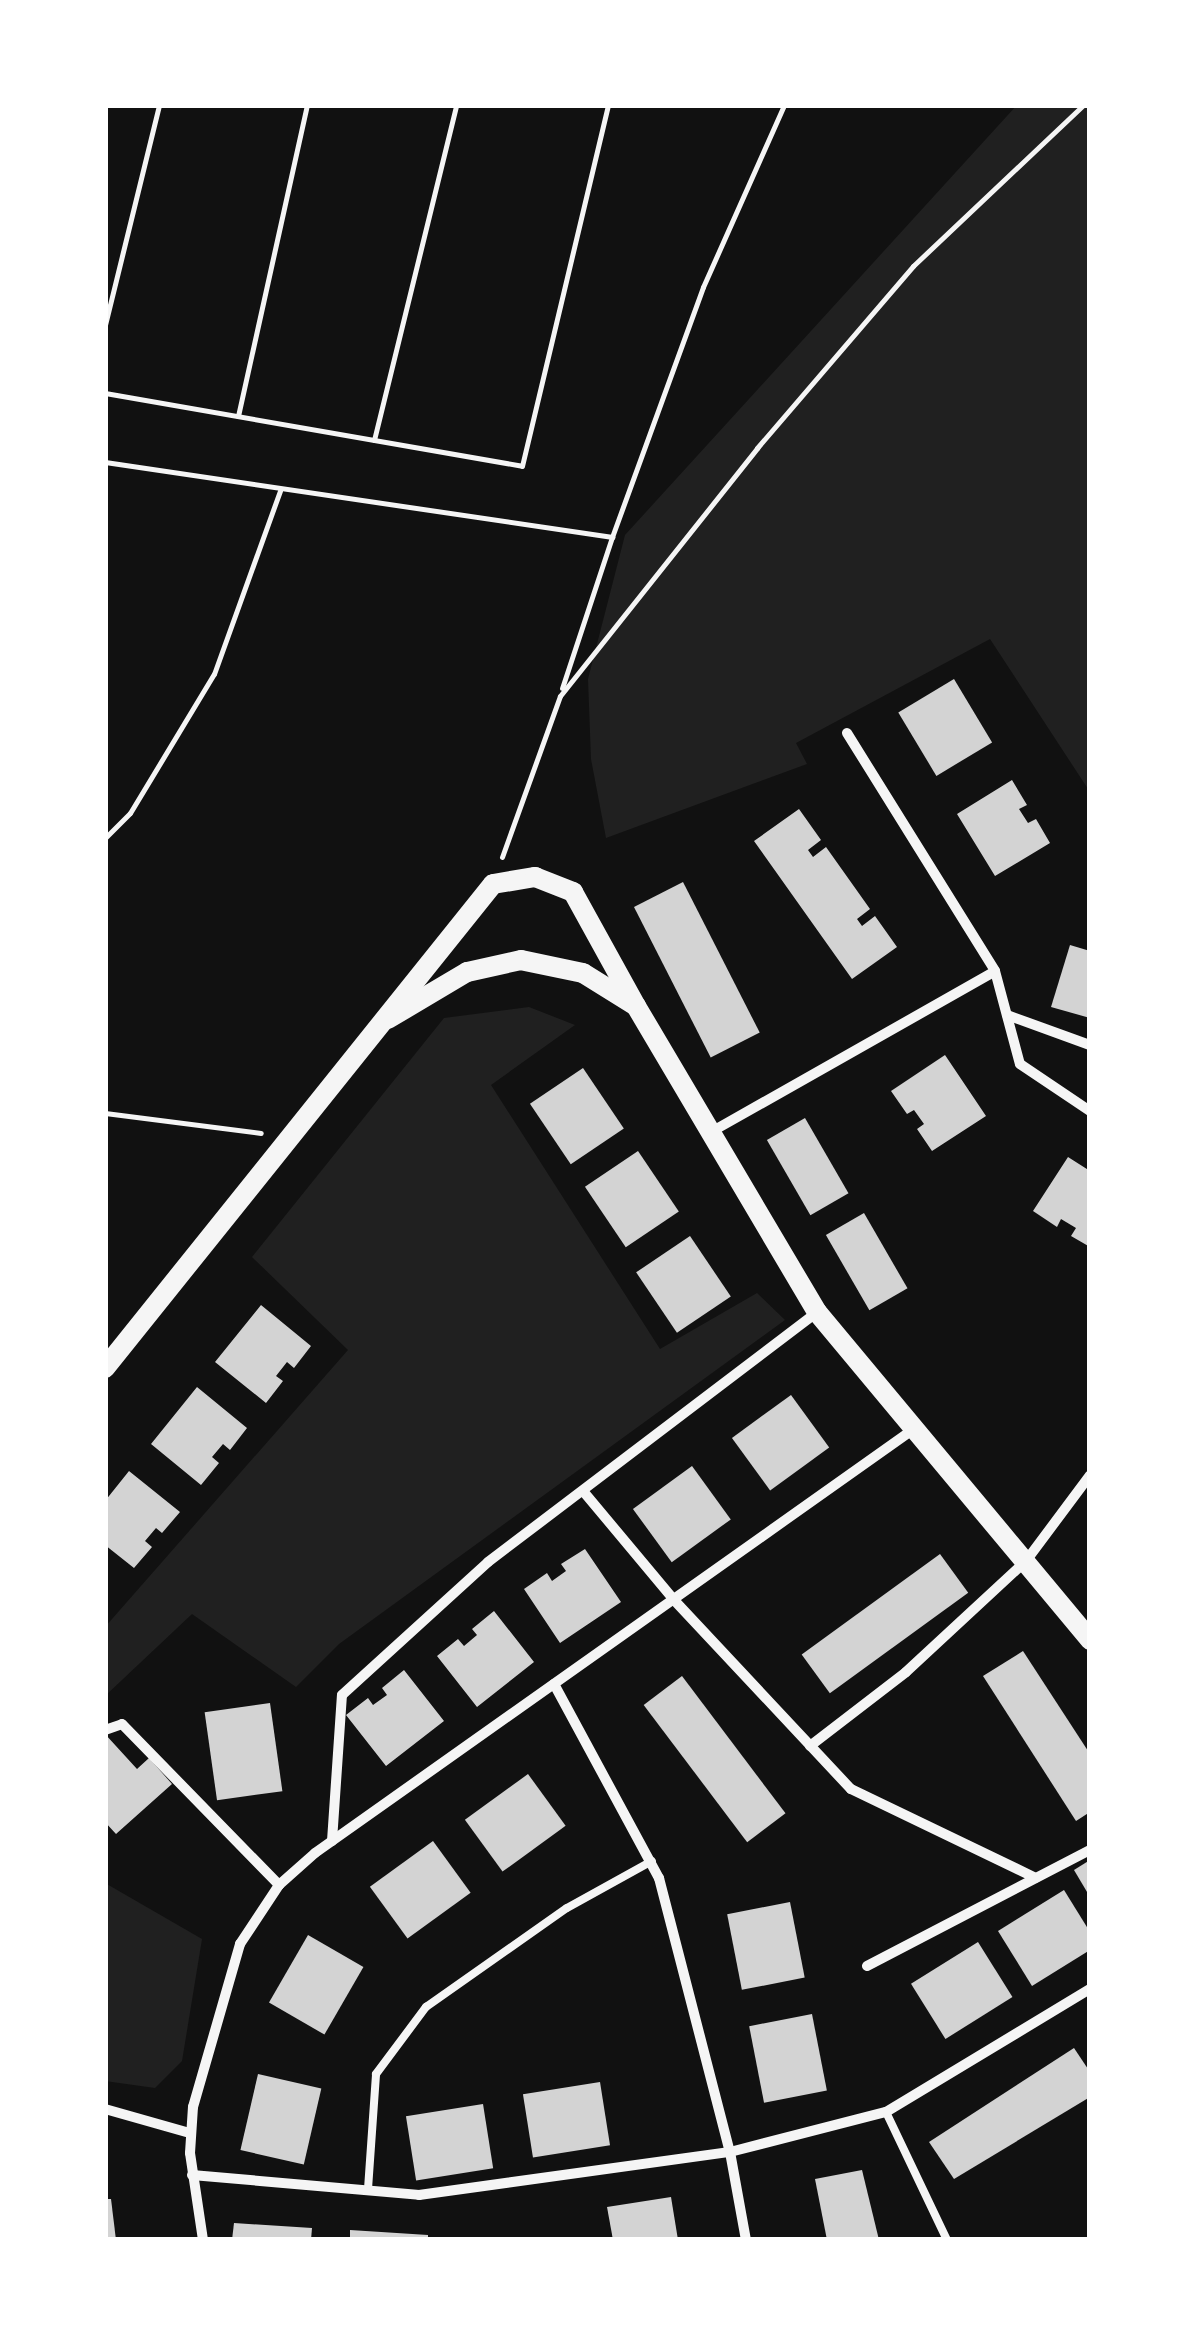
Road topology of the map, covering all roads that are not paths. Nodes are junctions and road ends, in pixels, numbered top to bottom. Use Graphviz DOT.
graph roads {
  1 [pos="847,733"];
  2 [pos="995,970"];
  3 [pos="636,1006"];
  4 [pos="1008,1015"];
  5 [pos="388,1019"];
  6 [pos="1090,1046"];
  7 [pos="1090,1111"];
  8 [pos="711,1132"];
  9 [pos="816,1312"];
  10 [pos="105,1368"];
  11 [pos="911,1431"];
  12 [pos="1090,1474"];
  13 [pos="583,1491"];
  14 [pos="1026,1561"];
  15 [pos="674,1600"];
  16 [pos="1090,1640"];
  17 [pos="554,1684"];
  18 [pos="105,1730"];
  19 [pos="810,1746"];
  20 [pos="332,1841"];
  21 [pos="1090,1850"];
  22 [pos="652,1861"];
  23 [pos="1036,1878"];
  24 [pos="280,1885"];
  25 [pos="867,1966"];
  26 [pos="1090,1989"];
  27 [pos="105,2109"];
  28 [pos="886,2112"];
  29 [pos="190,2133"];
  30 [pos="730,2152"];
  31 [pos="192,2175"];
  32 [pos="368,2190"];
  33 [pos="203,2240"];
  34 [pos="746,2240"];
  35 [pos="946,2240"];
  1 -- 2 [label="street"];
  2 -- 4 [label="street"];
  2 -- 8 [label="street"];
  3 -- 5 [label="main road"];
  3 -- 5 [label="main road"];
  3 -- 8 [label="main road"];
  4 -- 6 [label="street"];
  4 -- 7 [label="street"];
  5 -- 10 [label="main road"];
  8 -- 9 [label="main road"];
  9 -- 11 [label="main road"];
  9 -- 13 [label="street"];
  11 -- 14 [label="main road"];
  11 -- 15 [label="street"];
  12 -- 14 [label="street"];
  13 -- 15 [label="street"];
  13 -- 20 [label="street"];
  14 -- 16 [label="main road"];
  14 -- 19 [label="street"];
  15 -- 17 [label="street"];
  15 -- 19 [label="street"];
  17 -- 20 [label="street"];
  17 -- 22 [label="street"];
  18 -- 24 [label="street"];
  19 -- 23 [label="street"];
  20 -- 24 [label="street"];
  21 -- 23 [label="street"];
  22 -- 30 [label="street"];
  22 -- 32 [label="lane"];
  23 -- 25 [label="street"];
  24 -- 29 [label="street"];
  26 -- 28 [label="street"];
  27 -- 29 [label="street"];
  28 -- 30 [label="street"];
  28 -- 35 [label="lane"];
  29 -- 31 [label="street"];
  30 -- 32 [label="street"];
  30 -- 34 [label="street"];
  31 -- 32 [label="street"];
  31 -- 33 [label="street"];
}
